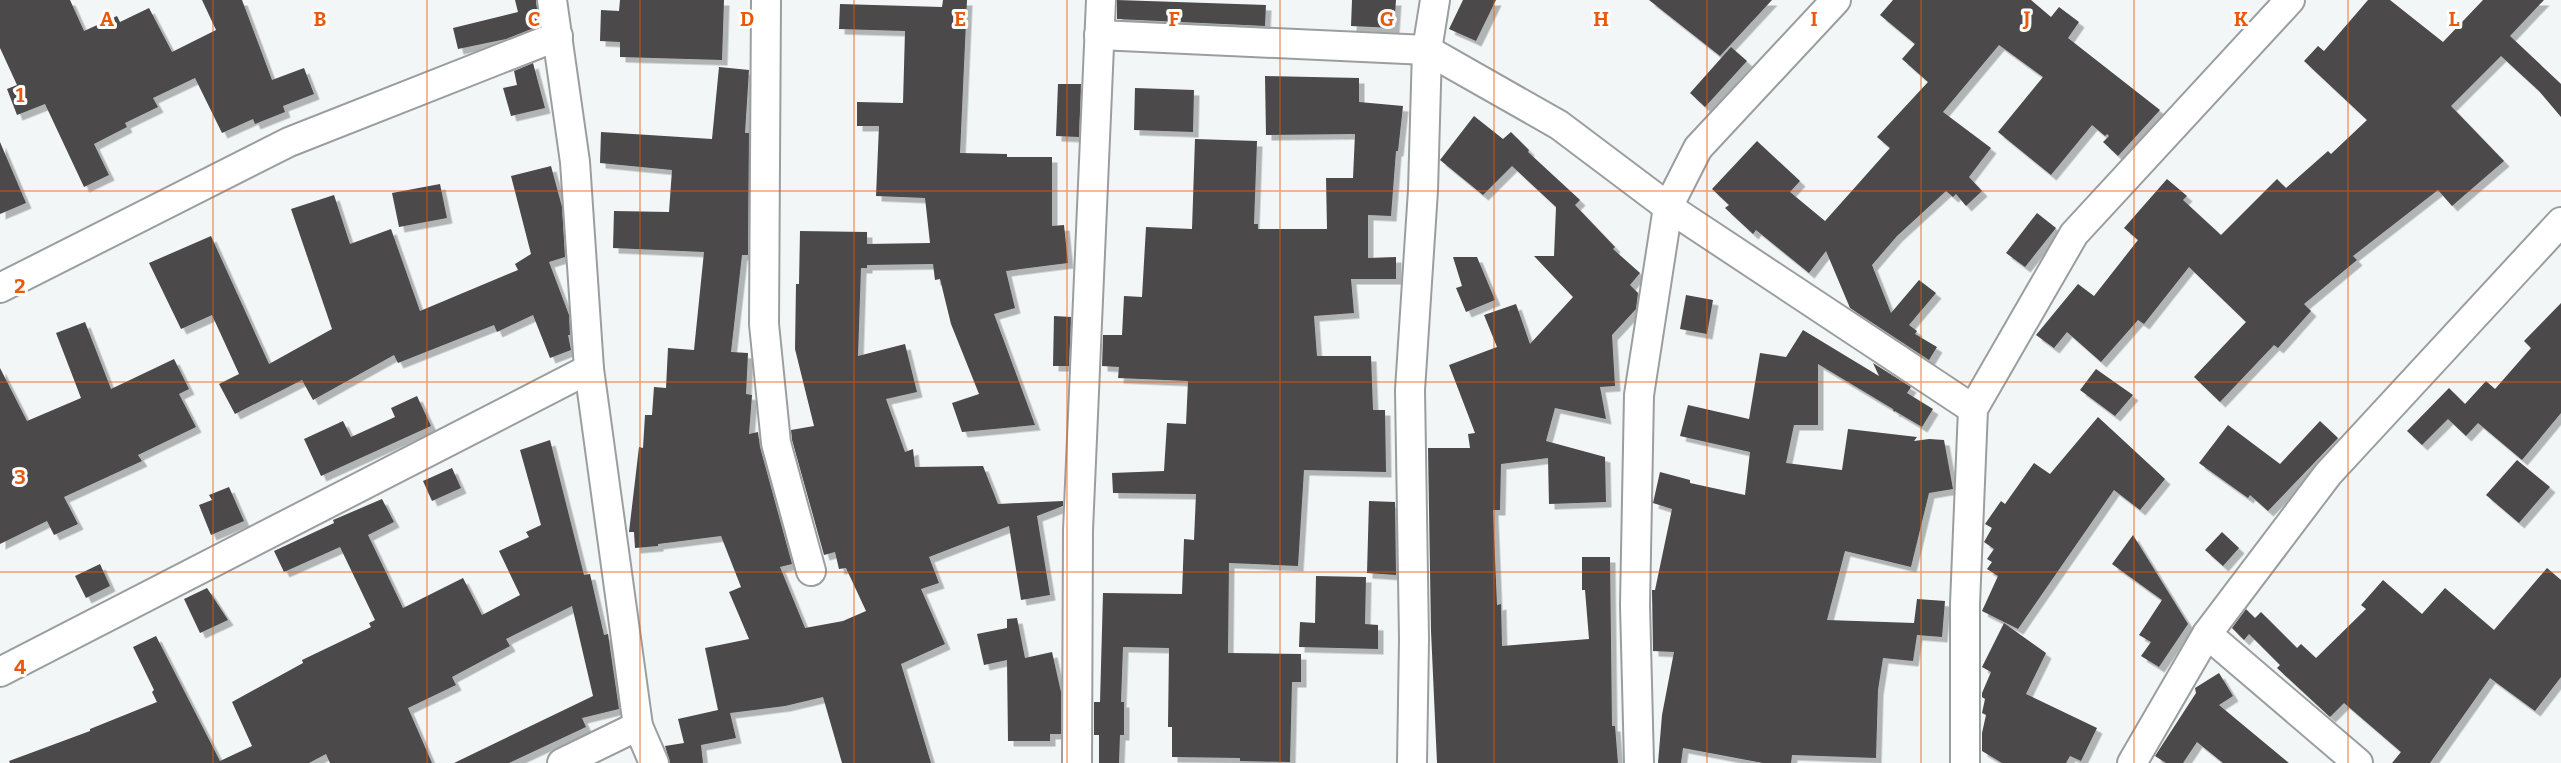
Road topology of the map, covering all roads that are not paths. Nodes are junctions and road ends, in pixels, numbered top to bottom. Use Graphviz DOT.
graph roads {
  1 [pos="552,0"];
  2 [pos="766,0"];
  3 [pos="1101,0"];
  4 [pos="1435,0"];
  5 [pos="1836,0"];
  6 [pos="2290,0"];
  7 [pos="1099,35"];
  8 [pos="558,36"];
  9 [pos="1427,50"];
  10 [pos="1668,207"];
  11 [pos="2561,222"];
  12 [pos="0,288"];
  13 [pos="589,369"];
  14 [pos="1973,409"];
  15 [pos="811,571"];
  16 [pos="2207,634"];
  17 [pos="0,672"];
  18 [pos="638,726"];
  19 [pos="562,763"];
  20 [pos="654,763"];
  21 [pos="1077,763"];
  22 [pos="1412,763"];
  23 [pos="1639,763"];
  24 [pos="1965,763"];
  25 [pos="2132,763"];
  26 [pos="2358,763"];
  1 -- 8 [label="street"];
  2 -- 15 [label="street"];
  3 -- 7 [label="street"];
  4 -- 9 [label="street"];
  5 -- 10 [label="street"];
  6 -- 14 [label="street"];
  7 -- 9 [label="street"];
  7 -- 21 [label="street"];
  8 -- 12 [label="street"];
  8 -- 13 [label="street"];
  9 -- 10 [label="street"];
  9 -- 22 [label="street"];
  10 -- 14 [label="street"];
  10 -- 23 [label="street"];
  11 -- 16 [label="street"];
  13 -- 17 [label="street"];
  13 -- 18 [label="street"];
  14 -- 24 [label="street"];
  16 -- 25 [label="street"];
  16 -- 26 [label="street"];
  18 -- 19 [label="street"];
  18 -- 20 [label="street"];
}
